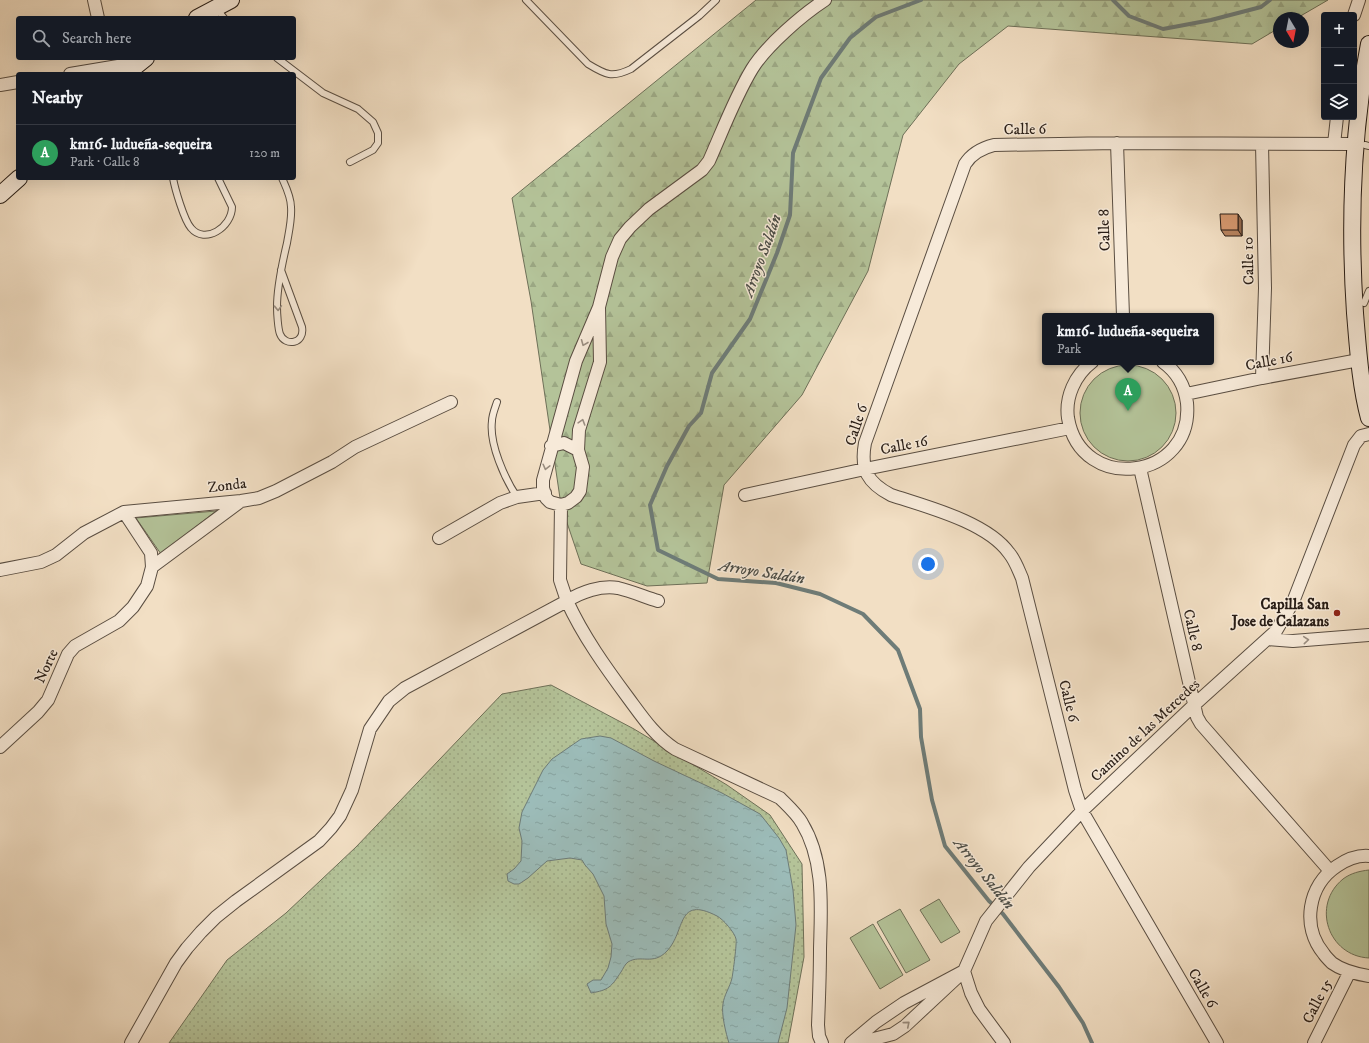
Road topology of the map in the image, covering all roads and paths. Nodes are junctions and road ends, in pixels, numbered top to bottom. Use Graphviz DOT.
graph roads {
  1 [pos="94,0"];
  2 [pos="231,0"];
  3 [pos="526,0"];
  4 [pos="716,0"];
  5 [pos="825,0"];
  6 [pos="1358,0"];
  7 [pos="1355,12"];
  8 [pos="220,13"];
  9 [pos="98,16"];
  10 [pos="206,16"];
  11 [pos="1369,44"];
  12 [pos="280,60"];
  13 [pos="129,65"];
  14 [pos="83,72"];
  15 [pos="295,72"];
  16 [pos="296,72"];
  17 [pos="16,82"];
  18 [pos="0,85"];
  19 [pos="1369,112"];
  20 [pos="1337,120"];
  21 [pos="1117,143"];
  22 [pos="1262,144"];
  23 [pos="1334,144"];
  24 [pos="1363,145"];
  25 [pos="350,162"];
  26 [pos="17,180"];
  27 [pos="175,180"];
  28 [pos="219,180"];
  29 [pos="283,180"];
  30 [pos="0,195"];
  31 [pos="281,270"];
  32 [pos="1366,297"];
  33 [pos="599,306"];
  34 [pos="1123,313"];
  35 [pos="1364,360"];
  36 [pos="1089,365"];
  37 [pos="1168,365"];
  38 [pos="1262,378"];
  39 [pos="1186,394"];
  40 [pos="451,402"];
  41 [pos="497,402"];
  42 [pos="1369,418"];
  43 [pos="1070,428"];
  44 [pos="1369,434"];
  45 [pos="551,446"];
  46 [pos="578,450"];
  47 [pos="1140,468"];
  48 [pos="865,469"];
  49 [pos="545,492"];
  50 [pos="745,495"];
  51 [pos="518,497"];
  52 [pos="240,501"];
  53 [pos="561,505"];
  54 [pos="124,512"];
  55 [pos="439,538"];
  56 [pos="152,567"];
  57 [pos="0,570"];
  58 [pos="566,601"];
  59 [pos="658,601"];
  60 [pos="1369,635"];
  61 [pos="1267,638"];
  62 [pos="1194,705"];
  63 [pos="0,747"];
  64 [pos="1082,811"];
  65 [pos="1369,856"];
  66 [pos="1330,870"];
  67 [pos="964,971"];
  68 [pos="1350,972"];
  69 [pos="1369,976"];
  70 [pos="131,1043"];
  71 [pos="822,1043"];
  72 [pos="851,1043"];
  73 [pos="858,1043"];
  74 [pos="1004,1043"];
  75 [pos="1217,1043"];
  76 [pos="1314,1043"];
  1 -- 9 [label="street"];
  2 -- 8 [label="main road"];
  3 -- 4 [label="lane"];
  5 -- 33 [label="street"];
  6 -- 7 [label="street"];
  8 -- 10 [label="main road"];
  11 -- 24 [label="main road"];
  12 -- 15 [label="lane"];
  13 -- 14 [label="street"];
  16 -- 25 [label="lane"];
  17 -- 18 [label="street"];
  19 -- 24 [label="main road"];
  20 -- 23 [label="street"];
  21 -- 22 [label="street, Calle 6"];
  21 -- 34 [label="street, Calle 8"];
  21 -- 48 [label="street, Calle 6"];
  22 -- 23 [label="street, Calle 6"];
  22 -- 38 [label="street, Calle 10"];
  23 -- 24 [label="street, Calle 6"];
  24 -- 32 [label="main road"];
  24 -- 35 [label="main road"];
  26 -- 30 [label="main road"];
  27 -- 28 [label="lane"];
  29 -- 31 [label="lane"];
  31 -- 31 [label="lane, one-way"];
  32 -- 35 [label="main road"];
  33 -- 45 [label="street, one-way"];
  46 -- 33 [label="street, one-way"];
  35 -- 38 [label="street, Calle 16"];
  35 -- 42 [label="main road"];
  36 -- 43 [label="street"];
  37 -- 39 [label="street"];
  38 -- 39 [label="street, Calle 16"];
  39 -- 47 [label="street"];
  40 -- 52 [label="street, Zonda"];
  41 -- 51 [label="lane"];
  43 -- 47 [label="street"];
  43 -- 48 [label="street, Calle 16"];
  44 -- 61 [label="street, Camino de las Mercedes"];
  45 -- 46 [label="street"];
  45 -- 49 [label="street, one-way"];
  46 -- 53 [label="street"];
  47 -- 62 [label="street, Calle 8"];
  48 -- 50 [label="street, Calle 16"];
  48 -- 64 [label="street, Calle 6"];
  49 -- 51 [label="street"];
  49 -- 53 [label="street"];
  51 -- 55 [label="street"];
  52 -- 54 [label="street, Zonda"];
  52 -- 56 [label="street"];
  53 -- 58 [label="street"];
  54 -- 56 [label="street, Norte"];
  54 -- 57 [label="street, Zonda"];
  56 -- 63 [label="street, Norte"];
  58 -- 59 [label="street"];
  58 -- 70 [label="street"];
  58 -- 71 [label="street"];
  61 -- 60 [label="street, one-way"];
  61 -- 62 [label="street, Camino de las Mercedes"];
  62 -- 64 [label="street, Camino de las Mercedes"];
  62 -- 66 [label="street, Calle 8"];
  64 -- 67 [label="street, Camino de las Mercedes"];
  64 -- 75 [label="street, Calle 6"];
  65 -- 66 [label="street"];
  66 -- 68 [label="street"];
  67 -- 72 [label="street"];
  73 -- 67 [label="street, one-way"];
  67 -- 74 [label="street"];
  68 -- 69 [label="street"];
  68 -- 76 [label="street, Calle 15"];
}
